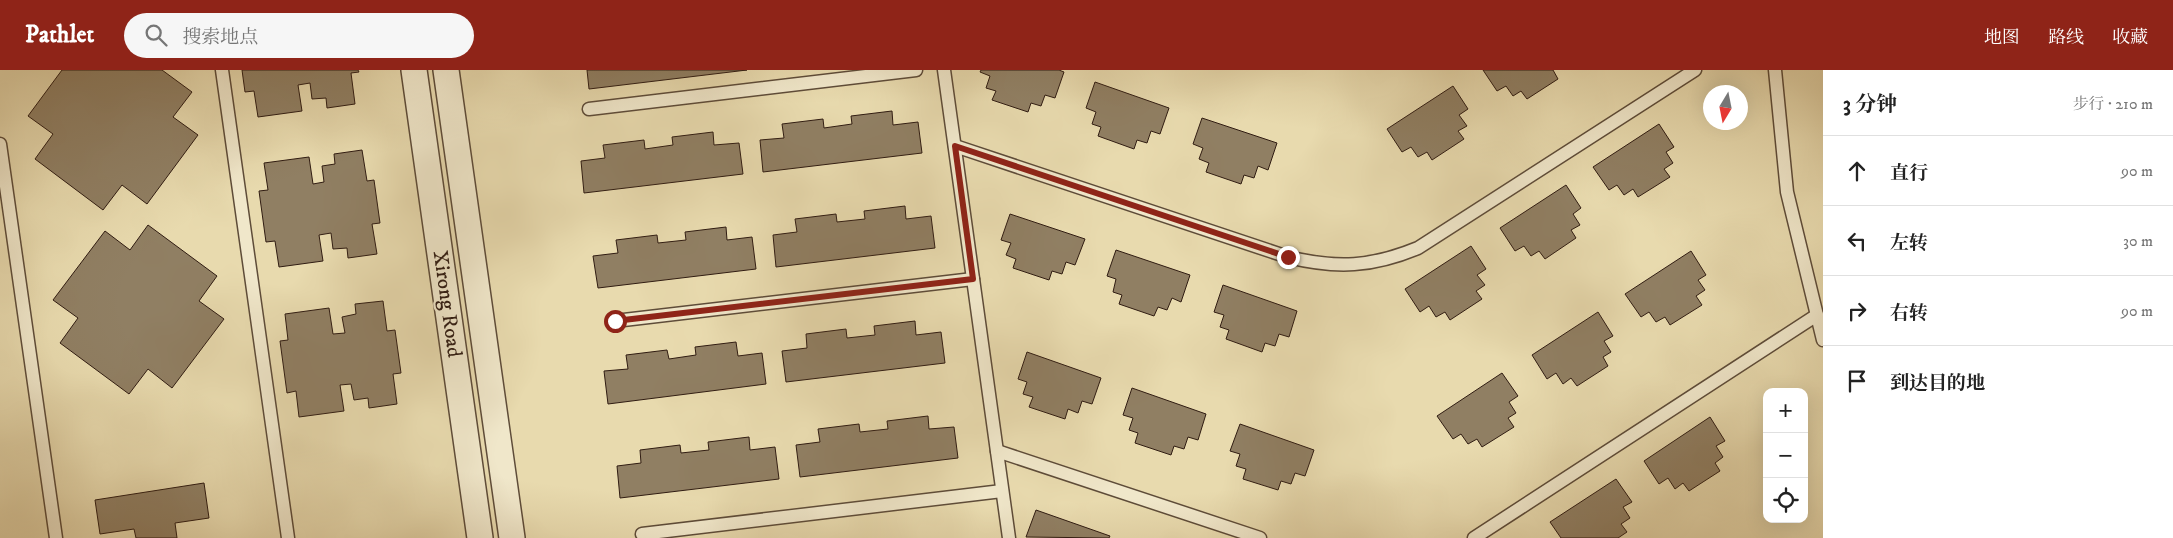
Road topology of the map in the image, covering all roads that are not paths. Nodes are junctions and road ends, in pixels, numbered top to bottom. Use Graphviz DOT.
graph roads {
  1 [pos="222,70"];
  2 [pos="414,70"];
  3 [pos="446,70"];
  4 [pos="916,70"];
  5 [pos="944,70"];
  6 [pos="1695,70"];
  7 [pos="1775,70"];
  8 [pos="589,109"];
  9 [pos="0,144"];
  10 [pos="955,146"];
  11 [pos="973,279"];
  12 [pos="1817,315"];
  13 [pos="615,321"];
  14 [pos="1823,340"];
  15 [pos="997,451"];
  16 [pos="1002,491"];
  17 [pos="642,534"];
  18 [pos="56,538"];
  19 [pos="288,538"];
  20 [pos="480,538"];
  21 [pos="512,538"];
  22 [pos="1009,538"];
  23 [pos="1260,538"];
  24 [pos="1474,538"];
  1 -- 19 [label="lane"];
  2 -- 20 [label="street, Xirong Road"];
  3 -- 21 [label="street, Xirong Road"];
  4 -- 8 [label="lane"];
  5 -- 10 [label="lane"];
  6 -- 10 [label="lane"];
  7 -- 12 [label="lane"];
  9 -- 18 [label="lane"];
  10 -- 11 [label="lane"];
  11 -- 13 [label="lane"];
  11 -- 15 [label="lane"];
  12 -- 14 [label="lane"];
  12 -- 24 [label="lane"];
  15 -- 16 [label="lane"];
  15 -- 23 [label="lane"];
  16 -- 17 [label="lane"];
  16 -- 22 [label="lane"];
}
